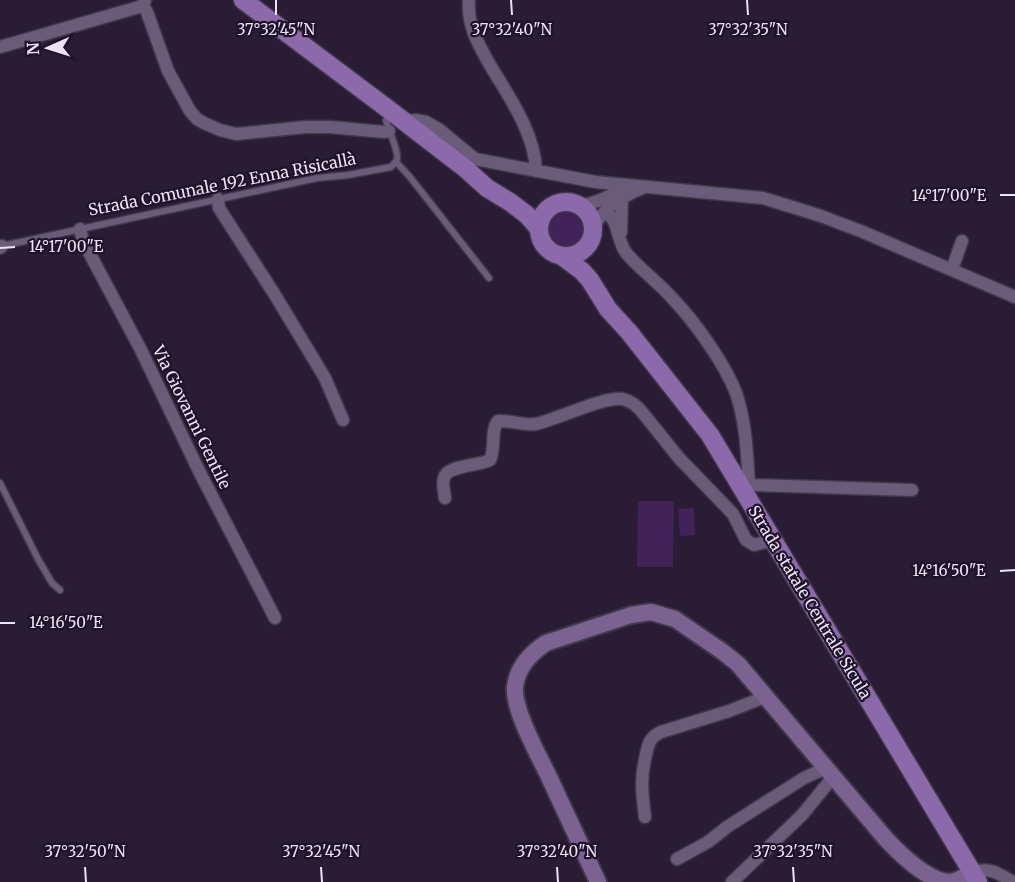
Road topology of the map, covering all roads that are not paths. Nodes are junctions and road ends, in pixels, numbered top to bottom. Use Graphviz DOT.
graph roads {
  1 [pos="243,0"];
  2 [pos="469,0"];
  3 [pos="144,3"];
  4 [pos="0,47"];
  5 [pos="395,122"];
  6 [pos="396,162"];
  7 [pos="466,169"];
  8 [pos="536,171"];
  9 [pos="627,185"];
  10 [pos="646,187"];
  11 [pos="218,199"];
  12 [pos="622,199"];
  13 [pos="555,204"];
  14 [pos="579,205"];
  15 [pos="605,211"];
  16 [pos="80,229"];
  17 [pos="539,229"];
  18 [pos="591,236"];
  19 [pos="962,241"];
  20 [pos="1,246"];
  21 [pos="624,251"];
  22 [pos="563,256"];
  23 [pos="952,269"];
  24 [pos="489,278"];
  25 [pos="1015,297"];
  26 [pos="629,332"];
  27 [pos="344,420"];
  28 [pos="0,483"];
  29 [pos="745,486"];
  30 [pos="912,490"];
  31 [pos="445,498"];
  32 [pos="773,540"];
  33 [pos="60,590"];
  34 [pos="275,618"];
  35 [pos="765,697"];
  36 [pos="830,772"];
  37 [pos="645,817"];
  38 [pos="677,859"];
  39 [pos="975,877"];
  40 [pos="938,881"];
  41 [pos="598,882"];
  42 [pos="732,882"];
  43 [pos="1013,882"];
  1 -- 5 [label="main road"];
  2 -- 8 [label="street"];
  3 -- 4 [label="street"];
  3 -- 5 [label="street"];
  5 -- 6 [label="lane"];
  5 -- 7 [label="main road"];
  5 -- 8 [label="street"];
  6 -- 11 [label="lane, Strada Comunale 192 Enna Risicallà"];
  6 -- 24 [label="lane"];
  7 -- 13 [label="main road"];
  7 -- 17 [label="main road"];
  8 -- 9 [label="street"];
  9 -- 10 [label="street"];
  9 -- 14 [label="street"];
  10 -- 12 [label="street"];
  10 -- 23 [label="street"];
  11 -- 16 [label="lane, Strada Comunale 192 Enna Risicallà"];
  11 -- 27 [label="street"];
  12 -- 15 [label="street"];
  12 -- 21 [label="street"];
  13 -- 14 [label="main road"];
  13 -- 17 [label="main road"];
  14 -- 18 [label="main road"];
  15 -- 18 [label="street"];
  15 -- 21 [label="street"];
  16 -- 20 [label="lane, Strada Comunale 192 Enna Risicallà"];
  16 -- 34 [label="street, Via Giovanni Gentile"];
  17 -- 22 [label="main road"];
  18 -- 22 [label="main road"];
  18 -- 26 [label="main road, Strada statale Centrale Sicula"];
  19 -- 23 [label="street"];
  21 -- 29 [label="street"];
  22 -- 26 [label="main road, Strada statale Centrale Sicula"];
  23 -- 25 [label="street"];
  26 -- 29 [label="main road, Strada statale Centrale Sicula"];
  28 -- 33 [label="lane"];
  29 -- 30 [label="street"];
  29 -- 32 [label="main road, Strada statale Centrale Sicula"];
  31 -- 32 [label="street"];
  32 -- 39 [label="main road, Strada statale Centrale Sicula"];
  35 -- 36 [label="street"];
  35 -- 37 [label="street"];
  35 -- 41 [label="street"];
  36 -- 38 [label="street"];
  36 -- 40 [label="street"];
  36 -- 42 [label="street"];
  39 -- 40 [label="street"];
  39 -- 43 [label="street"];
}
